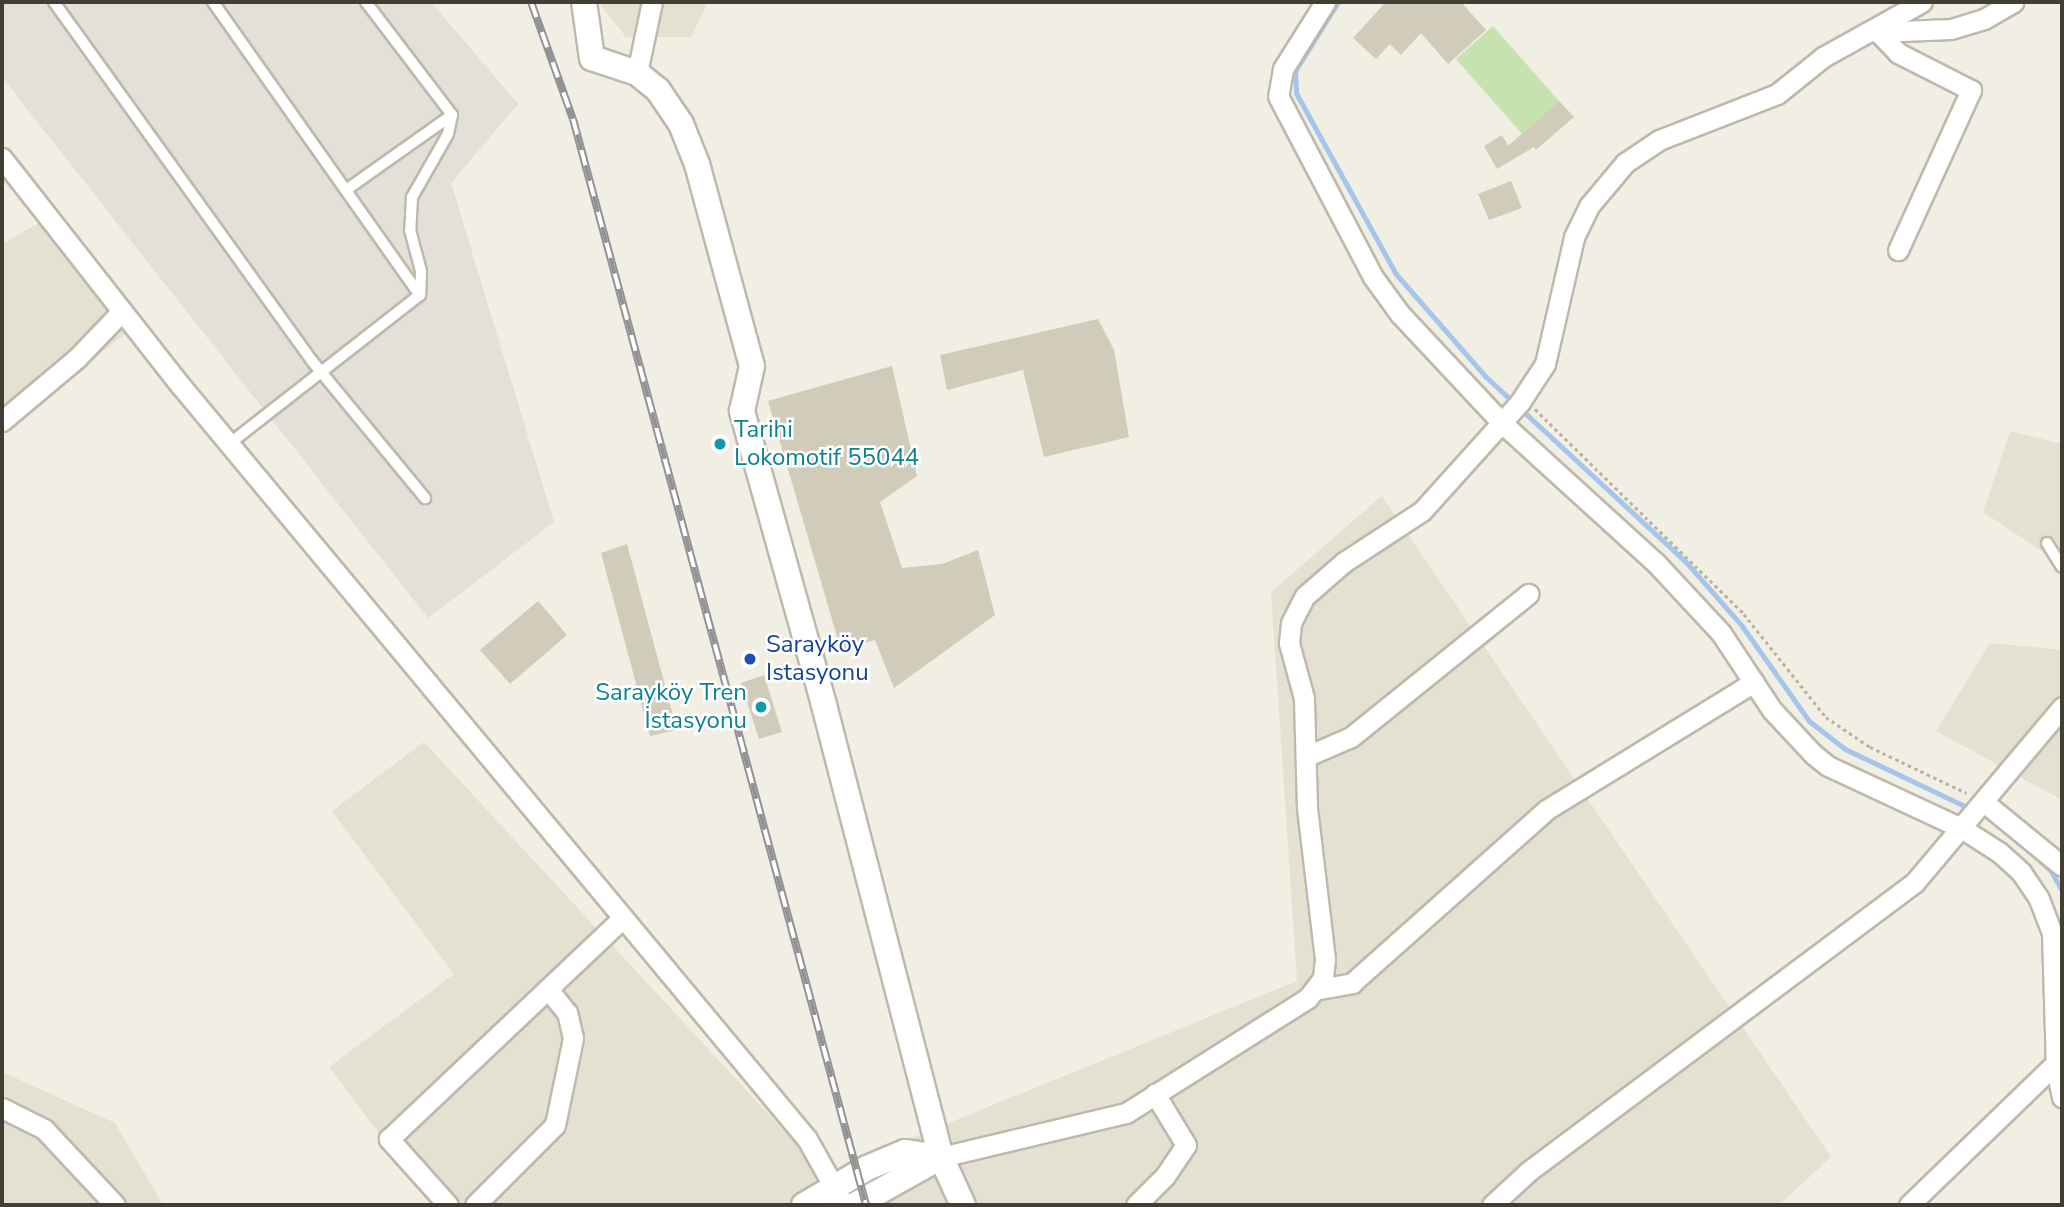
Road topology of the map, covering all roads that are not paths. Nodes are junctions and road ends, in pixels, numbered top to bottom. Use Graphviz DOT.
graph roads {
  1 [pos="54,2"];
  2 [pos="213,2"];
  3 [pos="366,2"];
  4 [pos="584,2"];
  5 [pos="652,2"];
  6 [pos="1325,2"];
  7 [pos="1922,2"];
  8 [pos="2014,2"];
  9 [pos="1876,30"];
  10 [pos="637,73"];
  11 [pos="452,115"];
  12 [pos="2,158"];
  13 [pos="346,190"];
  14 [pos="1898,250"];
  15 [pos="420,295"];
  16 [pos="122,311"];
  17 [pos="322,372"];
  18 [pos="1505,420"];
  19 [pos="2,421"];
  20 [pos="229,444"];
  21 [pos="425,498"];
  22 [pos="2047,543"];
  23 [pos="2062,567"];
  24 [pos="1528,594"];
  25 [pos="1754,682"];
  26 [pos="2062,707"];
  27 [pos="1307,755"];
  28 [pos="1984,804"];
  29 [pos="1966,826"];
  30 [pos="2062,866"];
  31 [pos="623,918"];
  32 [pos="548,989"];
  33 [pos="1314,990"];
  34 [pos="2059,1038"];
  35 [pos="2056,1063"];
  36 [pos="1155,1094"];
  37 [pos="2062,1097"];
  38 [pos="2,1108"];
  39 [pos="941,1157"];
  40 [pos="841,1196"];
  41 [pos="115,1205"];
  42 [pos="448,1205"];
  43 [pos="475,1205"];
  44 [pos="804,1205"];
  45 [pos="855,1205"];
  46 [pos="963,1205"];
  47 [pos="1136,1205"];
  48 [pos="1492,1205"];
  49 [pos="1909,1205"];
  1 -- 17 [label="lane"];
  2 -- 13 [label="lane"];
  3 -- 11 [label="lane"];
  4 -- 10 [label="street"];
  5 -- 10 [label="street"];
  6 -- 18 [label="street"];
  7 -- 9 [label="street"];
  8 -- 9 [label="street"];
  9 -- 14 [label="street"];
  9 -- 18 [label="street"];
  10 -- 39 [label="street"];
  11 -- 13 [label="lane"];
  11 -- 15 [label="lane"];
  12 -- 16 [label="street"];
  13 -- 15 [label="lane"];
  15 -- 17 [label="lane"];
  16 -- 19 [label="street"];
  16 -- 20 [label="street"];
  17 -- 20 [label="lane"];
  17 -- 21 [label="lane"];
  18 -- 25 [label="street"];
  18 -- 27 [label="street"];
  20 -- 31 [label="street"];
  22 -- 23 [label="lane"];
  24 -- 27 [label="street"];
  25 -- 29 [label="street"];
  25 -- 33 [label="street"];
  26 -- 28 [label="street"];
  27 -- 33 [label="street"];
  28 -- 29 [label="street"];
  28 -- 30 [label="street"];
  29 -- 34 [label="street"];
  29 -- 48 [label="street"];
  31 -- 32 [label="street"];
  31 -- 40 [label="street"];
  32 -- 42 [label="street"];
  32 -- 43 [label="street"];
  33 -- 36 [label="street"];
  34 -- 35 [label="street"];
  35 -- 37 [label="street"];
  35 -- 49 [label="street"];
  36 -- 39 [label="street"];
  36 -- 47 [label="street"];
  38 -- 41 [label="street"];
  39 -- 40 [label="street"];
  39 -- 45 [label="street"];
  39 -- 46 [label="street"];
  40 -- 44 [label="street"];
}
